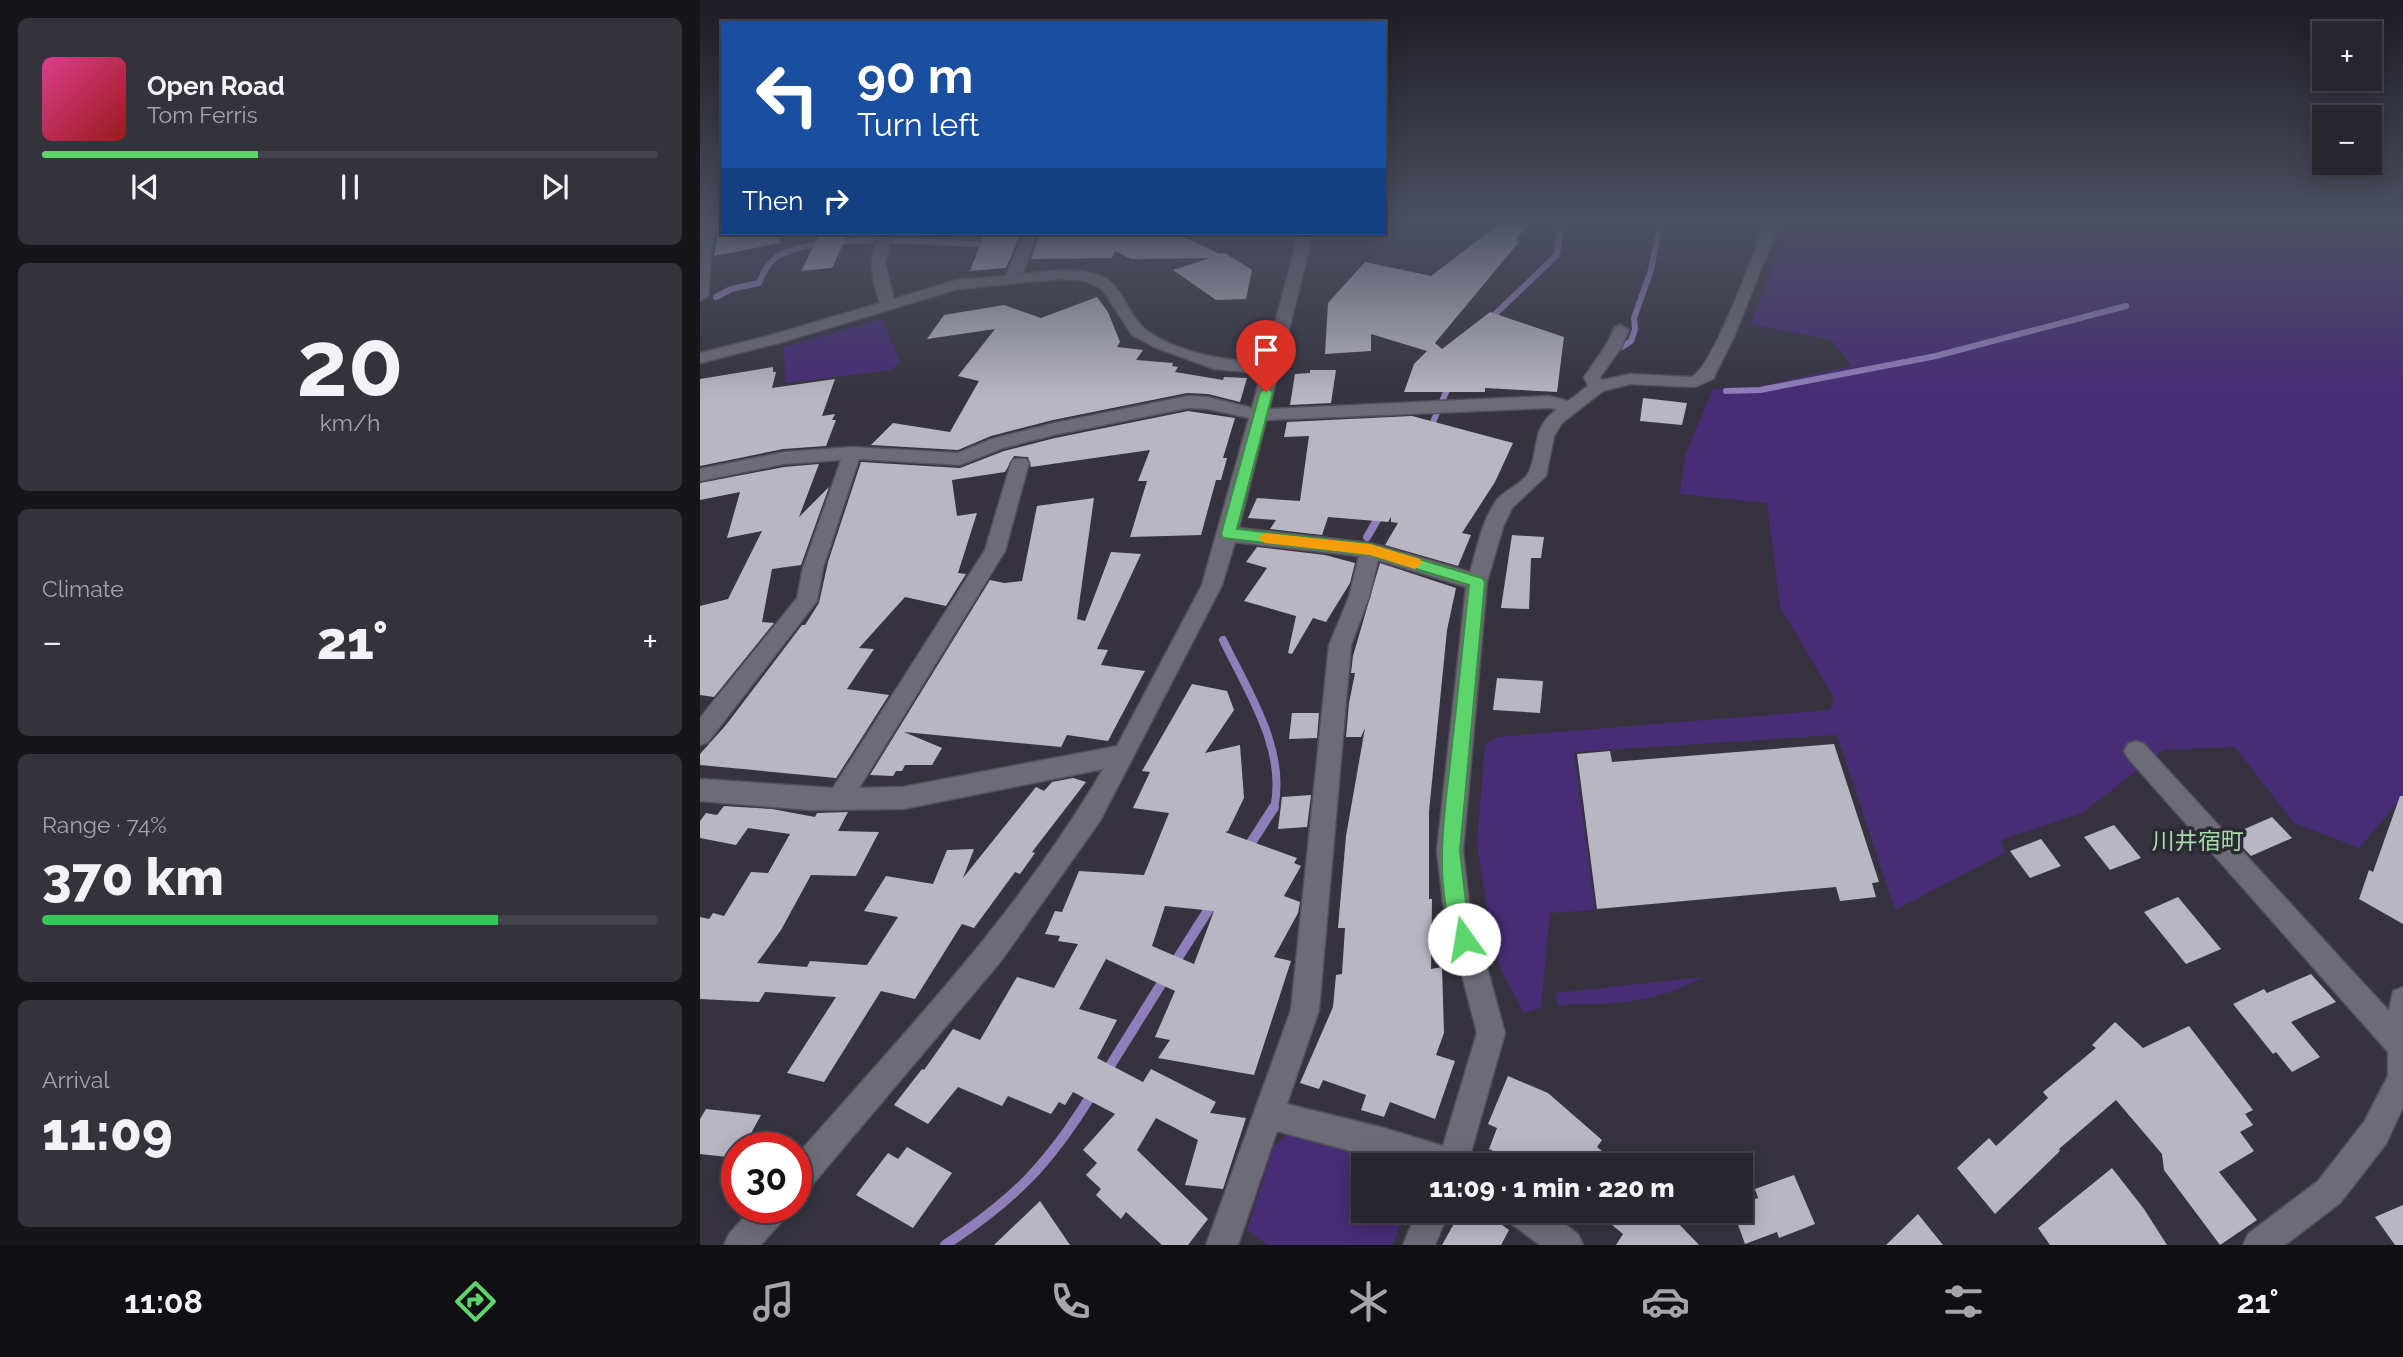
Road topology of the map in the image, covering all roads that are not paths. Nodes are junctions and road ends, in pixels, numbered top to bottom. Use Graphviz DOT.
graph roads {
  1 [pos="880,282"];
  2 [pos="980,282"];
  3 [pos="1100,282"];
  4 [pos="1294,282"];
  5 [pos="1748,282"];
  6 [pos="888,306"];
  7 [pos="1621,330"];
  8 [pos="700,358"];
  9 [pos="1272,369"];
  10 [pos="1597,387"];
  11 [pos="1571,407"];
  12 [pos="1260,415"];
  13 [pos="852,453"];
  14 [pos="1020,463"];
  15 [pos="700,475"];
  16 [pos="1228,534"];
  17 [pos="1370,550"];
  18 [pos="1477,582"];
  19 [pos="700,735"];
  20 [pos="2136,751"];
  21 [pos="1124,755"];
  22 [pos="700,790"];
  23 [pos="839,799"];
  24 [pos="2403,1001"];
  25 [pos="2401,1045"];
  26 [pos="1269,1114"];
  27 [pos="1410,1153"];
  28 [pos="1457,1153"];
  29 [pos="812,1161"];
  30 [pos="759,1223"];
  31 [pos="1428,1223"];
  32 [pos="1537,1223"];
  33 [pos="740,1245"];
  34 [pos="1222,1245"];
  35 [pos="1419,1245"];
  36 [pos="1567,1245"];
  37 [pos="2259,1245"];
  1 -- 6 [label="street"];
  2 -- 6 [label="street"];
  3 -- 9 [label="street"];
  4 -- 9 [label="street"];
  5 -- 10 [label="street"];
  6 -- 8 [label="street"];
  7 -- 10 [label="street"];
  9 -- 12 [label="street"];
  10 -- 11 [label="street"];
  11 -- 12 [label="street"];
  11 -- 18 [label="street"];
  12 -- 13 [label="street"];
  12 -- 16 [label="street"];
  13 -- 15 [label="street"];
  13 -- 19 [label="street"];
  14 -- 23 [label="street"];
  16 -- 17 [label="street"];
  16 -- 21 [label="street"];
  17 -- 18 [label="street"];
  17 -- 26 [label="street"];
  18 -- 28 [label="street"];
  20 -- 25 [label="street"];
  21 -- 23 [label="street"];
  21 -- 29 [label="street"];
  22 -- 23 [label="street"];
  24 -- 25 [label="street"];
  25 -- 37 [label="street"];
  26 -- 27 [label="street"];
  26 -- 34 [label="street"];
  30 -- 33 [label="street"];
  31 -- 35 [label="street"];
  32 -- 36 [label="street"];
}
